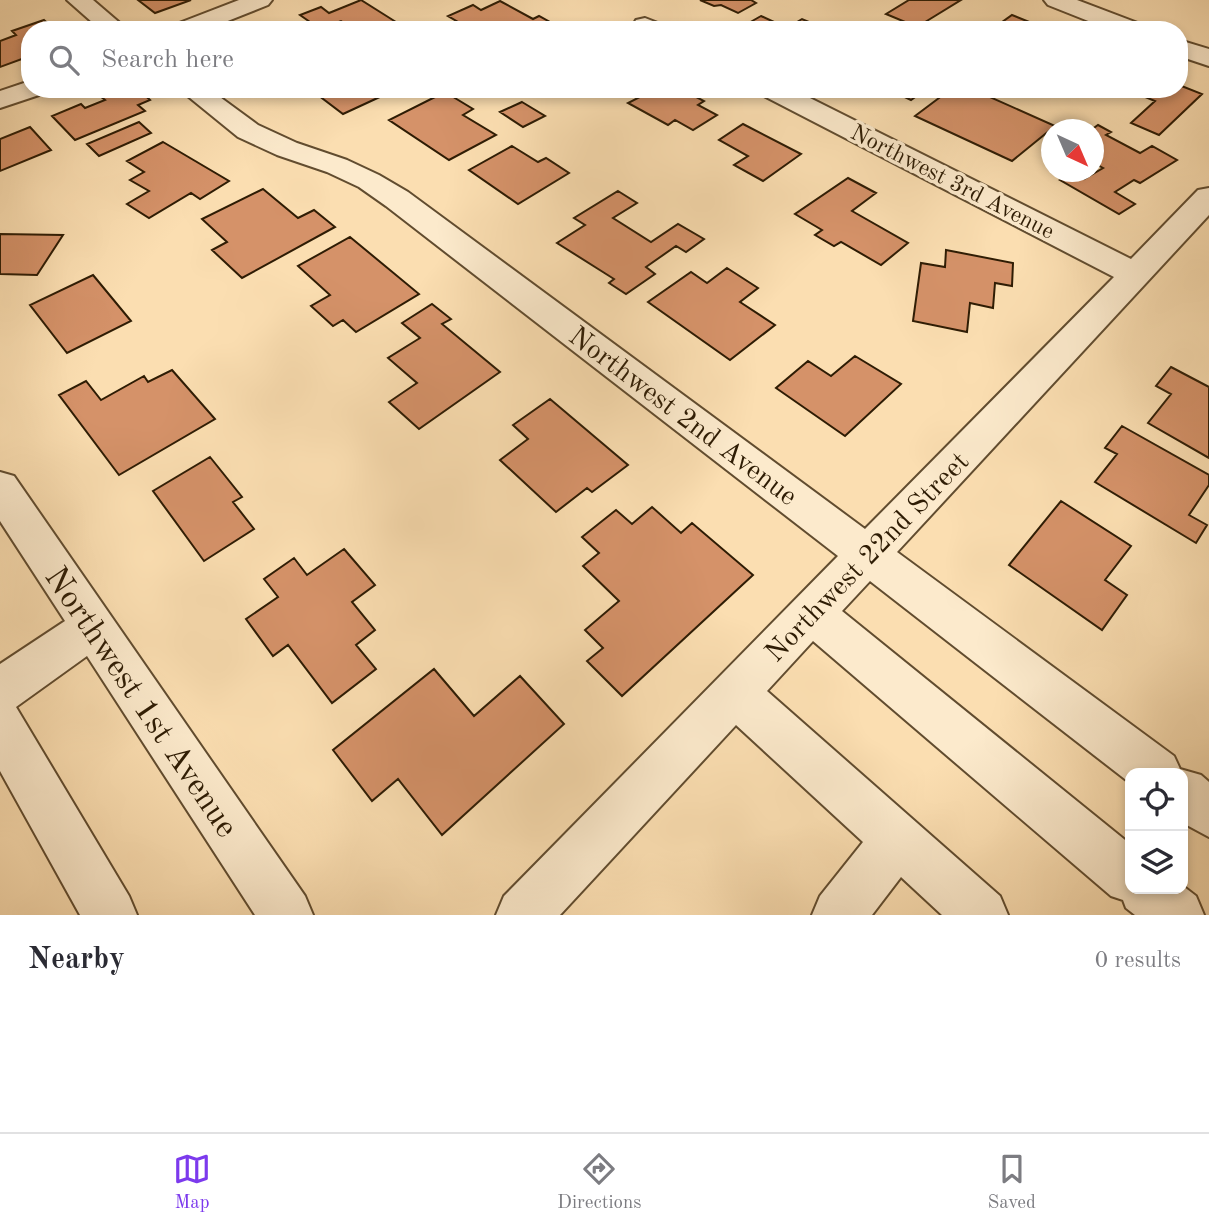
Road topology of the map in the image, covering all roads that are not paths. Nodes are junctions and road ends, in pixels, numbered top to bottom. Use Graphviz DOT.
graph roads {
  1 [pos="79,0"];
  2 [pos="260,0"];
  3 [pos="1056,0"];
  4 [pos="105,21"];
  5 [pos="206,21"];
  6 [pos="1111,21"];
  7 [pos="1188,50"];
  8 [pos="1209,58"];
  9 [pos="21,92"];
  10 [pos="204,98"];
  11 [pos="789,98"];
  12 [pos="0,100"];
  13 [pos="1209,197"];
  14 [pos="1135,274"];
  15 [pos="0,488"];
  16 [pos="867,554"];
  17 [pos="811,612"];
  18 [pos="93,626"];
  19 [pos="0,691"];
  20 [pos="735,693"];
  21 [pos="0,724"];
  22 [pos="1150,768"];
  23 [pos="1188,797"];
  24 [pos="1209,812"];
  25 [pos="897,839"];
  26 [pos="1125,873"];
  27 [pos="1151,894"];
  28 [pos="283,914"];
  29 [pos="110,915"];
  30 [pos="523,915"];
  31 [pos="839,915"];
  32 [pos="981,915"];
  33 [pos="1177,915"];
  1 -- 4 [label="street"];
  2 -- 5 [label="street"];
  3 -- 6 [label="street"];
  7 -- 8 [label="street"];
  9 -- 12 [label="street"];
  10 -- 16 [label="street, Northwest 2nd Avenue"];
  11 -- 14 [label="street, Northwest 3rd Avenue"];
  13 -- 14 [label="street, Northwest 22nd Street"];
  14 -- 16 [label="street, Northwest 22nd Street"];
  15 -- 18 [label="street, Northwest 1st Avenue"];
  16 -- 17 [label="street, Northwest 22nd Street"];
  16 -- 22 [label="street, Northwest 2nd Avenue"];
  17 -- 20 [label="street, Northwest 22nd Street"];
  17 -- 26 [label="street"];
  18 -- 19 [label="street"];
  18 -- 28 [label="street, Northwest 1st Avenue"];
  20 -- 25 [label="street"];
  20 -- 30 [label="street, Northwest 22nd Street"];
  21 -- 29 [label="street"];
  23 -- 24 [label="street"];
  25 -- 31 [label="street"];
  25 -- 32 [label="street"];
  27 -- 33 [label="street"];
}
